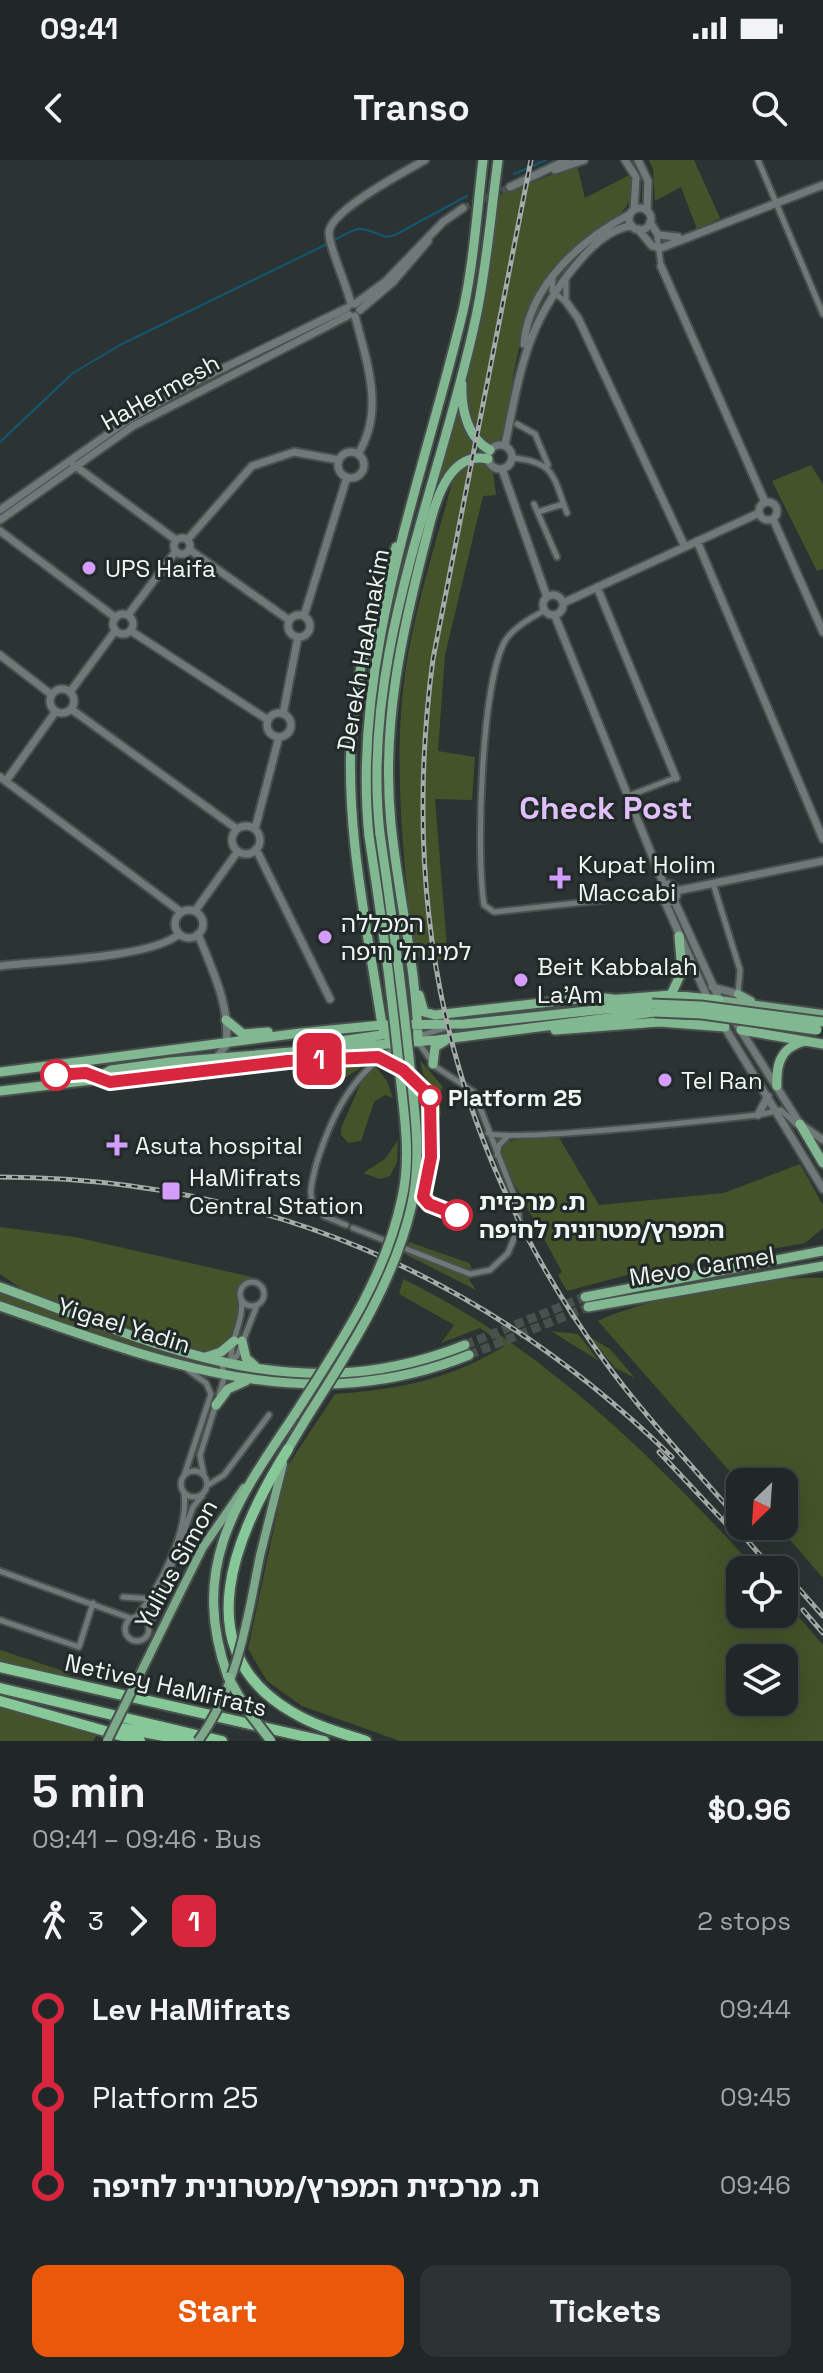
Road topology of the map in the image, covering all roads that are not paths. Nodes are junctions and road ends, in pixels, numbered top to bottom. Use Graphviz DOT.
graph roads {
  1 [pos="425,160"];
  2 [pos="483,160"];
  3 [pos="498,160"];
  4 [pos="567,160"];
  5 [pos="584,160"];
  6 [pos="625,160"];
  7 [pos="638,160"];
  8 [pos="758,160"];
  9 [pos="538,174"];
  10 [pos="823,185"];
  11 [pos="510,187"];
  12 [pos="778,204"];
  13 [pos="463,208"];
  14 [pos="647,211"];
  15 [pos="632,212"];
  16 [pos="650,222"];
  17 [pos="635,228"];
  18 [pos="704,231"];
  19 [pos="655,232"];
  20 [pos="652,246"];
  21 [pos="661,248"];
  22 [pos="661,266"];
  23 [pos="567,276"];
  24 [pos="553,279"];
  25 [pos="554,293"];
  26 [pos="567,303"];
  27 [pos="353,310"];
  28 [pos="823,314"];
  29 [pos="525,351"];
  30 [pos="467,354"];
  31 [pos="517,424"];
  32 [pos="505,445"];
  33 [pos="358,454"];
  34 [pos="489,455"];
  35 [pos="513,458"];
  36 [pos="339,460"];
  37 [pos="72,464"];
  38 [pos="502,469"];
  39 [pos="550,470"];
  40 [pos="347,477"];
  41 [pos="765,502"];
  42 [pos="534,504"];
  43 [pos="563,504"];
  44 [pos="409,505"];
  45 [pos="0,510"];
  46 [pos="537,512"];
  47 [pos="567,513"];
  48 [pos="759,513"];
  49 [pos="773,519"];
  50 [pos="0,520"];
  51 [pos="0,531"];
  52 [pos="188,539"];
  53 [pos="176,540"];
  54 [pos="697,541"];
  55 [pos="685,547"];
  56 [pos="190,550"];
  57 [pos="176,551"];
  58 [pos="557,557"];
  59 [pos="403,586"];
  60 [pos="597,587"];
  61 [pos="547,597"];
  62 [pos="563,603"];
  63 [pos="544,611"];
  64 [pos="128,615"];
  65 [pos="304,616"];
  66 [pos="555,616"];
  67 [pos="116,618"];
  68 [pos="289,620"];
  69 [pos="115,631"];
  70 [pos="131,631"];
  71 [pos="823,632"];
  72 [pos="298,637"];
  73 [pos="401,638"];
  74 [pos="0,655"];
  75 [pos="70,692"];
  76 [pos="52,695"];
  77 [pos="71,709"];
  78 [pos="56,711"];
  79 [pos="283,714"];
  80 [pos="268,720"];
  81 [pos="279,737"];
  82 [pos="676,778"];
  83 [pos="3,779"];
  84 [pos="628,796"];
  85 [pos="237,829"];
  86 [pos="255,829"];
  87 [pos="375,835"];
  88 [pos="823,839"];
  89 [pos="256,849"];
  90 [pos="238,851"];
  91 [pos="823,861"];
  92 [pos="713,882"];
  93 [pos="664,885"];
  94 [pos="659,894"];
  95 [pos="675,895"];
  96 [pos="665,902"];
  97 [pos="195,911"];
  98 [pos="181,912"];
  99 [pos="179,934"];
  100 [pos="198,934"];
  101 [pos="679,936"];
  102 [pos="0,966"];
  103 [pos="413,986"];
  104 [pos="711,986"];
  105 [pos="377,993"];
  106 [pos="738,994"];
  107 [pos="671,995"];
  108 [pos="707,998"];
  109 [pos="330,999"];
  110 [pos="613,999"];
  111 [pos="719,1000"];
  112 [pos="751,1004"];
  113 [pos="764,1005"];
  114 [pos="654,1008"];
  115 [pos="717,1014"];
  116 [pos="730,1014"];
  117 [pos="823,1014"];
  118 [pos="547,1016"];
  119 [pos="226,1020"];
  120 [pos="823,1022"];
  121 [pos="695,1024"];
  122 [pos="367,1027"];
  123 [pos="725,1027"];
  124 [pos="539,1029"];
  125 [pos="384,1030"];
  126 [pos="741,1030"];
  127 [pos="823,1031"];
  128 [pos="300,1033"];
  129 [pos="416,1034"];
  130 [pos="452,1038"];
  131 [pos="807,1041"];
  132 [pos="227,1043"];
  133 [pos="402,1043"];
  134 [pos="823,1044"];
  135 [pos="345,1047"];
  136 [pos="309,1049"];
  137 [pos="378,1057"];
  138 [pos="215,1058"];
  139 [pos="433,1064"];
  140 [pos="0,1072"];
  141 [pos="777,1086"];
  142 [pos="0,1091"];
  143 [pos="768,1094"];
  144 [pos="778,1110"];
  145 [pos="758,1115"];
  146 [pos="800,1124"];
  147 [pos="788,1126"];
  148 [pos="488,1132"];
  149 [pos="507,1136"];
  150 [pos="823,1140"];
  151 [pos="813,1146"];
  152 [pos="498,1159"];
  153 [pos="823,1163"];
  154 [pos="823,1189"];
  155 [pos="318,1212"];
  156 [pos="324,1216"];
  157 [pos="346,1225"];
  158 [pos="353,1228"];
  159 [pos="823,1242"];
  160 [pos="823,1251"];
  161 [pos="810,1253"];
  162 [pos="821,1267"];
  163 [pos="0,1278"];
  164 [pos="0,1287"];
  165 [pos="25,1296"];
  166 [pos="241,1298"];
  167 [pos="257,1305"];
  168 [pos="0,1306"];
  169 [pos="238,1341"];
  170 [pos="205,1357"];
  171 [pos="173,1363"];
  172 [pos="225,1367"];
  173 [pos="262,1369"];
  174 [pos="256,1379"];
  175 [pos="216,1405"];
  176 [pos="269,1415"];
  177 [pos="288,1449"];
  178 [pos="268,1455"];
  179 [pos="184,1476"];
  180 [pos="204,1476"];
  181 [pos="208,1485"];
  182 [pos="184,1493"];
  183 [pos="202,1496"];
  184 [pos="0,1571"];
  185 [pos="163,1594"];
  186 [pos="123,1597"];
  187 [pos="151,1600"];
  188 [pos="93,1603"];
  189 [pos="137,1616"];
  190 [pos="130,1618"];
  191 [pos="0,1620"];
  192 [pos="149,1628"];
  193 [pos="0,1667"];
  194 [pos="0,1688"];
  195 [pos="0,1701"];
  196 [pos="63,1717"];
  197 [pos="107,1741"];
  198 [pos="140,1741"];
  199 [pos="190,1741"];
  200 [pos="198,1741"];
  201 [pos="222,1741"];
  202 [pos="271,1741"];
  203 [pos="324,1741"];
  204 [pos="366,1741"];
  1 -- 27 [label="street"];
  2 -- 44 [label="highway, Derekh HaAmakim"];
  3 -- 30 [label="highway, Derekh HaAmakim"];
  4 -- 9 [label="street"];
  5 -- 9 [label="street"];
  6 -- 15 [label="street"];
  7 -- 14 [label="street"];
  8 -- 12 [label="street"];
  9 -- 11 [label="street"];
  10 -- 12 [label="street"];
  12 -- 18 [label="street"];
  12 -- 28 [label="street"];
  13 -- 27 [label="street, HaHermesh"];
  14 -- 15 [label="street"];
  14 -- 16 [label="street"];
  15 -- 17 [label="street"];
  15 -- 24 [label="street"];
  16 -- 17 [label="street"];
  16 -- 19 [label="street"];
  17 -- 20 [label="street"];
  17 -- 23 [label="street"];
  18 -- 19 [label="street"];
  18 -- 21 [label="street"];
  19 -- 21 [label="street"];
  20 -- 21 [label="street"];
  20 -- 22 [label="street"];
  21 -- 22 [label="street"];
  22 -- 41 [label="street"];
  23 -- 25 [label="street"];
  23 -- 26 [label="street"];
  24 -- 25 [label="street"];
  24 -- 29 [label="street"];
  25 -- 26 [label="street"];
  25 -- 29 [label="street"];
  26 -- 55 [label="street"];
  27 -- 33 [label="street"];
  27 -- 37 [label="street, HaHermesh"];
  29 -- 32 [label="street"];
  30 -- 34 [label="highway"];
  30 -- 59 [label="highway, Derekh HaAmakim"];
  31 -- 39 [label="street"];
  32 -- 34 [label="street"];
  32 -- 35 [label="street"];
  33 -- 36 [label="street"];
  33 -- 40 [label="street"];
  34 -- 38 [label="street"];
  34 -- 73 [label="highway"];
  35 -- 38 [label="street"];
  35 -- 39 [label="street"];
  36 -- 40 [label="street"];
  36 -- 52 [label="street"];
  37 -- 45 [label="street, HaHermesh"];
  37 -- 50 [label="street, HaHermesh"];
  37 -- 53 [label="street"];
  38 -- 61 [label="street"];
  39 -- 43 [label="street"];
  40 -- 65 [label="street"];
  41 -- 48 [label="street"];
  41 -- 49 [label="street"];
  42 -- 46 [label="street"];
  43 -- 46 [label="street"];
  43 -- 47 [label="street"];
  44 -- 87 [label="highway, Derekh HaAmakim"];
  44 -- 105 [label="highway"];
  46 -- 58 [label="street"];
  48 -- 49 [label="street"];
  48 -- 54 [label="street"];
  49 -- 71 [label="street"];
  51 -- 67 [label="street"];
  52 -- 53 [label="street"];
  52 -- 56 [label="street"];
  53 -- 57 [label="street"];
  54 -- 55 [label="street"];
  54 -- 88 [label="street"];
  55 -- 60 [label="street"];
  56 -- 57 [label="street"];
  56 -- 68 [label="street"];
  57 -- 64 [label="street"];
  59 -- 73 [label="highway"];
  59 -- 87 [label="highway, Derekh HaAmakim"];
  60 -- 62 [label="street"];
  60 -- 82 [label="street"];
  61 -- 62 [label="street"];
  61 -- 63 [label="street"];
  62 -- 66 [label="street"];
  63 -- 66 [label="street"];
  63 -- 94 [label="street"];
  64 -- 67 [label="street"];
  64 -- 70 [label="street"];
  65 -- 68 [label="street"];
  65 -- 72 [label="street"];
  66 -- 84 [label="street"];
  67 -- 69 [label="street"];
  68 -- 72 [label="street"];
  69 -- 70 [label="street"];
  69 -- 75 [label="street"];
  70 -- 80 [label="street"];
  72 -- 79 [label="street"];
  73 -- 103 [label="highway"];
  74 -- 76 [label="street"];
  75 -- 76 [label="street"];
  75 -- 77 [label="street"];
  76 -- 78 [label="street"];
  77 -- 78 [label="street"];
  77 -- 85 [label="street"];
  78 -- 83 [label="street"];
  79 -- 80 [label="street"];
  79 -- 81 [label="street"];
  80 -- 81 [label="street"];
  81 -- 86 [label="street"];
  82 -- 84 [label="street"];
  83 -- 98 [label="street"];
  84 -- 93 [label="street"];
  85 -- 86 [label="street"];
  85 -- 90 [label="street"];
  86 -- 89 [label="street"];
  87 -- 177 [label="highway, Derekh HaAmakim, bridge"];
  87 -- 178 [label="highway, Derekh HaAmakim, bridge"];
  89 -- 90 [label="street"];
  89 -- 109 [label="street"];
  90 -- 97 [label="street"];
  91 -- 92 [label="street"];
  92 -- 95 [label="street"];
  92 -- 106 [label="street"];
  93 -- 94 [label="street"];
  93 -- 95 [label="street"];
  94 -- 96 [label="street"];
  95 -- 96 [label="street"];
  95 -- 104 [label="street"];
  96 -- 101 [label="street"];
  97 -- 98 [label="street"];
  97 -- 100 [label="street"];
  98 -- 99 [label="street"];
  99 -- 100 [label="street"];
  99 -- 102 [label="street"];
  100 -- 119 [label="street"];
  101 -- 107 [label="highway"];
  101 -- 108 [label="street"];
  103 -- 110 [label="highway"];
  103 -- 129 [label="highway"];
  104 -- 106 [label="street"];
  104 -- 111 [label="street"];
  105 -- 122 [label="highway"];
  105 -- 125 [label="highway"];
  106 -- 113 [label="main road"];
  107 -- 108 [label="highway"];
  107 -- 110 [label="highway"];
  108 -- 111 [label="highway"];
  108 -- 115 [label="street"];
  110 -- 118 [label="highway"];
  111 -- 112 [label="main road"];
  111 -- 115 [label="highway"];
  111 -- 116 [label="street"];
  112 -- 113 [label="main road"];
  112 -- 116 [label="main road"];
  113 -- 117 [label="main road"];
  114 -- 118 [label="highway"];
  114 -- 120 [label="highway, bridge"];
  114 -- 124 [label="highway"];
  114 -- 127 [label="highway, bridge"];
  115 -- 121 [label="highway"];
  115 -- 123 [label="street"];
  116 -- 123 [label="main road"];
  116 -- 126 [label="street"];
  118 -- 129 [label="highway"];
  119 -- 128 [label="highway"];
  119 -- 132 [label="street"];
  121 -- 123 [label="highway"];
  121 -- 124 [label="highway"];
  122 -- 125 [label="highway"];
  122 -- 128 [label="highway"];
  123 -- 126 [label="street"];
  123 -- 143 [label="street"];
  124 -- 130 [label="highway"];
  125 -- 129 [label="highway"];
  125 -- 129 [label="highway"];
  125 -- 133 [label="highway"];
  125 -- 136 [label="highway"];
  126 -- 131 [label="highway"];
  126 -- 141 [label="street"];
  128 -- 132 [label="highway"];
  129 -- 130 [label="highway"];
  129 -- 133 [label="highway"];
  129 -- 139 [label="street"];
  130 -- 139 [label="highway"];
  131 -- 134 [label="highway"];
  131 -- 141 [label="highway"];
  132 -- 138 [label="street"];
  132 -- 140 [label="highway"];
  133 -- 135 [label="highway"];
  133 -- 137 [label="street"];
  135 -- 136 [label="highway"];
  135 -- 137 [label="highway"];
  136 -- 138 [label="highway"];
  137 -- 155 [label="street"];
  138 -- 142 [label="highway"];
  139 -- 148 [label="street"];
  141 -- 146 [label="street"];
  143 -- 144 [label="street"];
  143 -- 145 [label="street"];
  144 -- 145 [label="street"];
  144 -- 147 [label="street"];
  144 -- 151 [label="street"];
  145 -- 147 [label="street"];
  145 -- 149 [label="street"];
  146 -- 150 [label="street"];
  146 -- 151 [label="highway"];
  147 -- 154 [label="street"];
  148 -- 149 [label="street"];
  148 -- 152 [label="street"];
  149 -- 152 [label="street"];
  151 -- 153 [label="highway"];
  152 -- 158 [label="street"];
  156 -- 157 [label="street"];
  159 -- 161 [label="highway"];
  160 -- 161 [label="highway, Mevo Carmel"];
  161 -- 162 [label="highway, Mevo Carmel"];
  163 -- 165 [label="highway"];
  164 -- 165 [label="highway, Yigael Yadin"];
  165 -- 170 [label="highway, Yigael Yadin"];
  166 -- 167 [label="street"];
  166 -- 167 [label="street"];
  166 -- 169 [label="street"];
  167 -- 169 [label="street"];
  168 -- 171 [label="highway, Yigael Yadin"];
  169 -- 170 [label="highway"];
  169 -- 172 [label="street"];
  169 -- 173 [label="highway"];
  170 -- 172 [label="highway, Yigael Yadin"];
  171 -- 172 [label="highway, Yigael Yadin"];
  171 -- 179 [label="street"];
  172 -- 173 [label="highway"];
  172 -- 174 [label="highway, Yigael Yadin"];
  172 -- 175 [label="street"];
  173 -- 174 [label="highway"];
  174 -- 175 [label="highway"];
  175 -- 180 [label="street"];
  176 -- 181 [label="street"];
  177 -- 200 [label="main road, bridge"];
  177 -- 204 [label="highway"];
  178 -- 197 [label="main road, Yulius Simon, bridge"];
  178 -- 202 [label="highway, Derekh HaAmakim, bridge"];
  179 -- 180 [label="street"];
  179 -- 182 [label="street"];
  180 -- 181 [label="street"];
  181 -- 183 [label="street"];
  182 -- 183 [label="street"];
  182 -- 187 [label="street"];
  183 -- 185 [label="street"];
  184 -- 188 [label="street"];
  185 -- 187 [label="street"];
  185 -- 192 [label="street"];
  186 -- 187 [label="street"];
  187 -- 189 [label="street"];
  188 -- 190 [label="street"];
  188 -- 191 [label="street"];
  189 -- 190 [label="street"];
  189 -- 192 [label="street"];
  190 -- 192 [label="street"];
  193 -- 203 [label="highway, Netivey HaMifrats"];
  194 -- 201 [label="highway, Netivey HaMifrats"];
  195 -- 196 [label="highway"];
  196 -- 198 [label="highway"];
  196 -- 199 [label="highway"];
}
